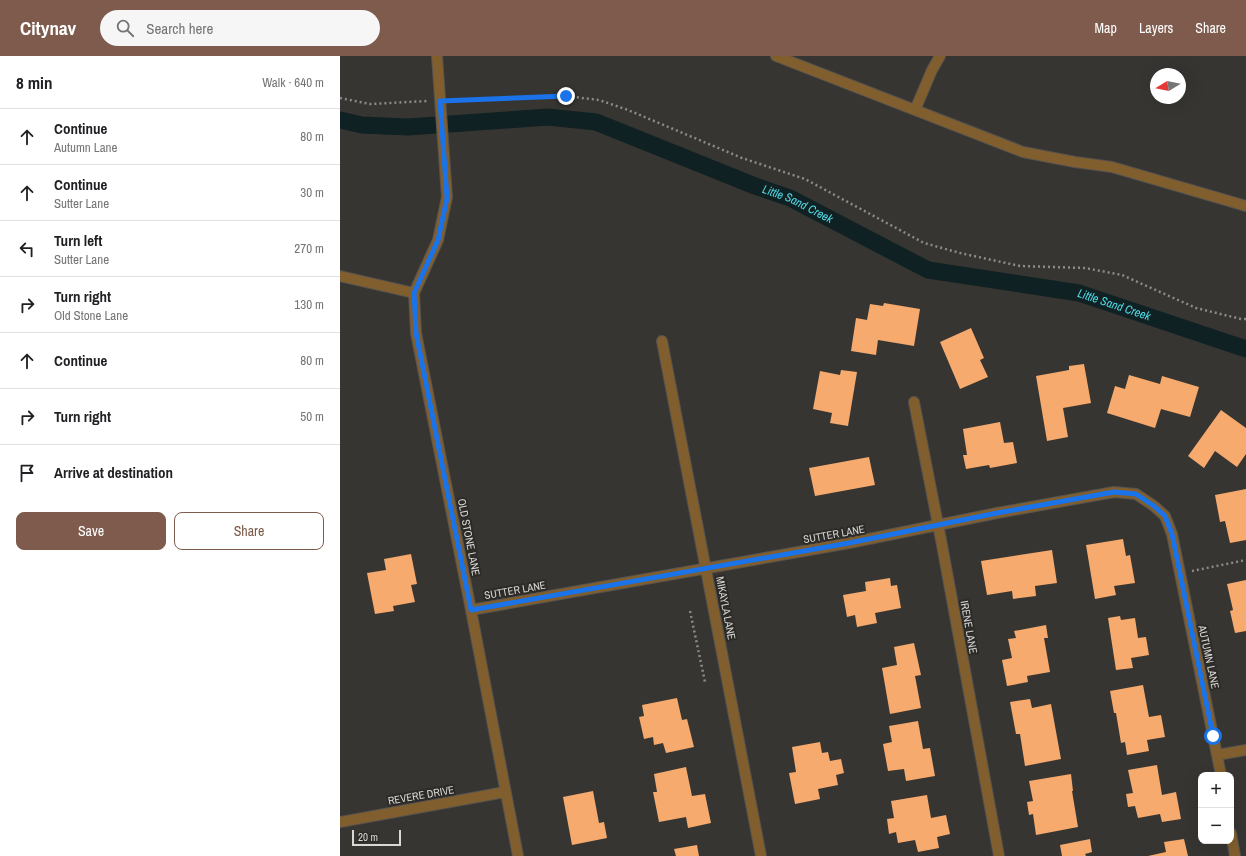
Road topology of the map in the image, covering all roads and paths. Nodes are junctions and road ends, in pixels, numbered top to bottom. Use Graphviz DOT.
graph roads {
  1 [pos="437,56"];
  2 [pos="776,56"];
  3 [pos="940,56"];
  4 [pos="340,98"];
  5 [pos="440,102"];
  6 [pos="915,110"];
  7 [pos="1246,206"];
  8 [pos="340,276"];
  9 [pos="414,293"];
  10 [pos="1246,319"];
  11 [pos="662,341"];
  12 [pos="914,402"];
  13 [pos="938,525"];
  14 [pos="1174,543"];
  15 [pos="1246,560"];
  16 [pos="706,568"];
  17 [pos="1180,573"];
  18 [pos="471,610"];
  19 [pos="690,611"];
  20 [pos="704,682"];
  21 [pos="1246,750"];
  22 [pos="1217,755"];
  23 [pos="1220,772"];
  24 [pos="506,792"];
  25 [pos="340,822"];
  26 [pos="1233,844"];
  27 [pos="518,856"];
  28 [pos="761,856"];
  29 [pos="1000,856"];
  30 [pos="1235,856"];
  1 -- 5 [label="street"];
  2 -- 6 [label="street"];
  3 -- 6 [label="street"];
  4 -- 5 [label="path"];
  5 -- 9 [label="street"];
  5 -- 10 [label="path"];
  6 -- 7 [label="street"];
  8 -- 9 [label="street"];
  9 -- 18 [label="street, OLD STONE LANE"];
  11 -- 16 [label="street, MIKAYLA LANE"];
  12 -- 13 [label="street, IRENE LANE"];
  13 -- 14 [label="street, SUTTER LANE"];
  13 -- 16 [label="street, SUTTER LANE"];
  13 -- 29 [label="street, IRENE LANE"];
  14 -- 17 [label="street, AUTUMN LANE"];
  15 -- 17 [label="path"];
  16 -- 18 [label="street, SUTTER LANE"];
  16 -- 28 [label="street, MIKAYLA LANE"];
  17 -- 22 [label="street, AUTUMN LANE"];
  18 -- 24 [label="street, OLD STONE LANE"];
  19 -- 20 [label="path"];
  21 -- 22 [label="street"];
  22 -- 23 [label="street, AUTUMN LANE"];
  24 -- 25 [label="street, REVERE DRIVE"];
  24 -- 27 [label="street, OLD STONE LANE"];
  26 -- 30 [label="street"];
}
